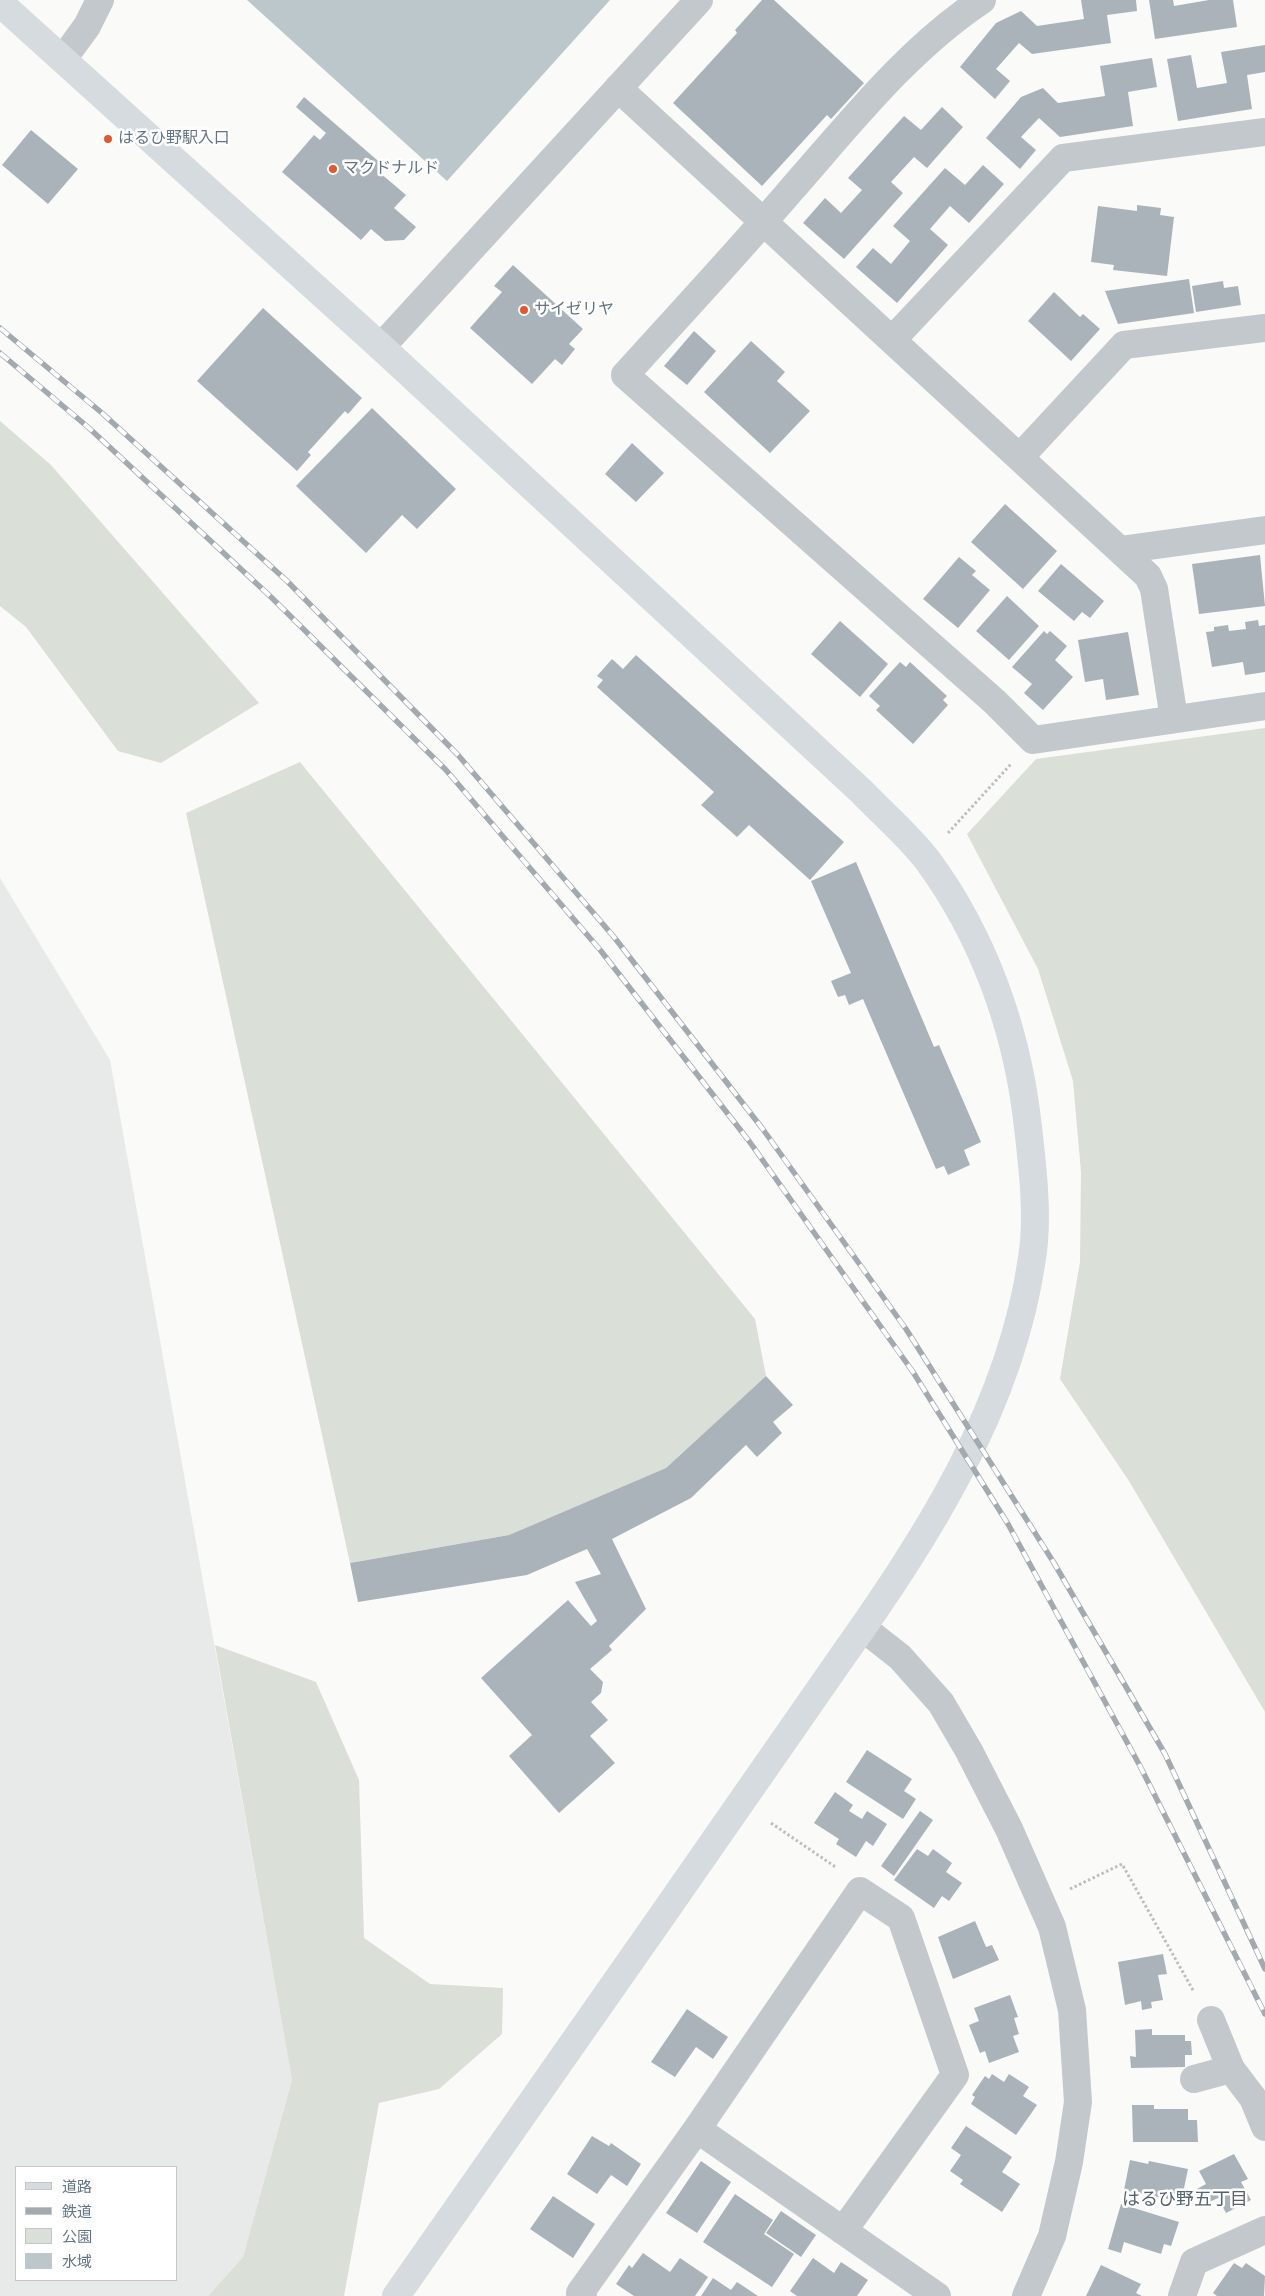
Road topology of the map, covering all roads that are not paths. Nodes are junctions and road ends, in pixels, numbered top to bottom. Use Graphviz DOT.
graph roads {
  1 [pos="100,0"];
  2 [pos="699,0"];
  3 [pos="982,0"];
  4 [pos="0,2"];
  5 [pos="63,59"];
  6 [pos="618,88"];
  7 [pos="1265,132"];
  8 [pos="764,222"];
  9 [pos="1265,328"];
  10 [pos="892,340"];
  11 [pos="381,346"];
  12 [pos="1020,457"];
  13 [pos="1265,530"];
  14 [pos="1120,550"];
  15 [pos="1265,706"];
  16 [pos="1174,719"];
  17 [pos="863,1628"];
  18 [pos="1211,2020"];
  19 [pos="1231,2070"];
  20 [pos="1194,2079"];
  21 [pos="1265,2127"];
  22 [pos="697,2129"];
  23 [pos="1265,2230"];
  24 [pos="843,2231"];
  25 [pos="396,2296"];
  26 [pos="584,2296"];
  27 [pos="937,2296"];
  28 [pos="1026,2296"];
  29 [pos="1182,2296"];
  1 -- 5 [label="street"];
  2 -- 6 [label="street"];
  3 -- 8 [label="street"];
  4 -- 5 [label="main road"];
  5 -- 11 [label="main road"];
  6 -- 8 [label="street"];
  6 -- 11 [label="street"];
  7 -- 10 [label="street"];
  8 -- 10 [label="street"];
  8 -- 16 [label="street"];
  9 -- 12 [label="street"];
  10 -- 12 [label="street"];
  11 -- 17 [label="main road"];
  12 -- 14 [label="street"];
  13 -- 14 [label="street"];
  14 -- 16 [label="street"];
  15 -- 16 [label="street"];
  17 -- 25 [label="main road"];
  17 -- 28 [label="street"];
  18 -- 19 [label="street"];
  19 -- 20 [label="street"];
  19 -- 21 [label="street"];
  22 -- 24 [label="street"];
  22 -- 24 [label="street"];
  22 -- 26 [label="street"];
  23 -- 29 [label="street"];
  24 -- 27 [label="street"];
}
